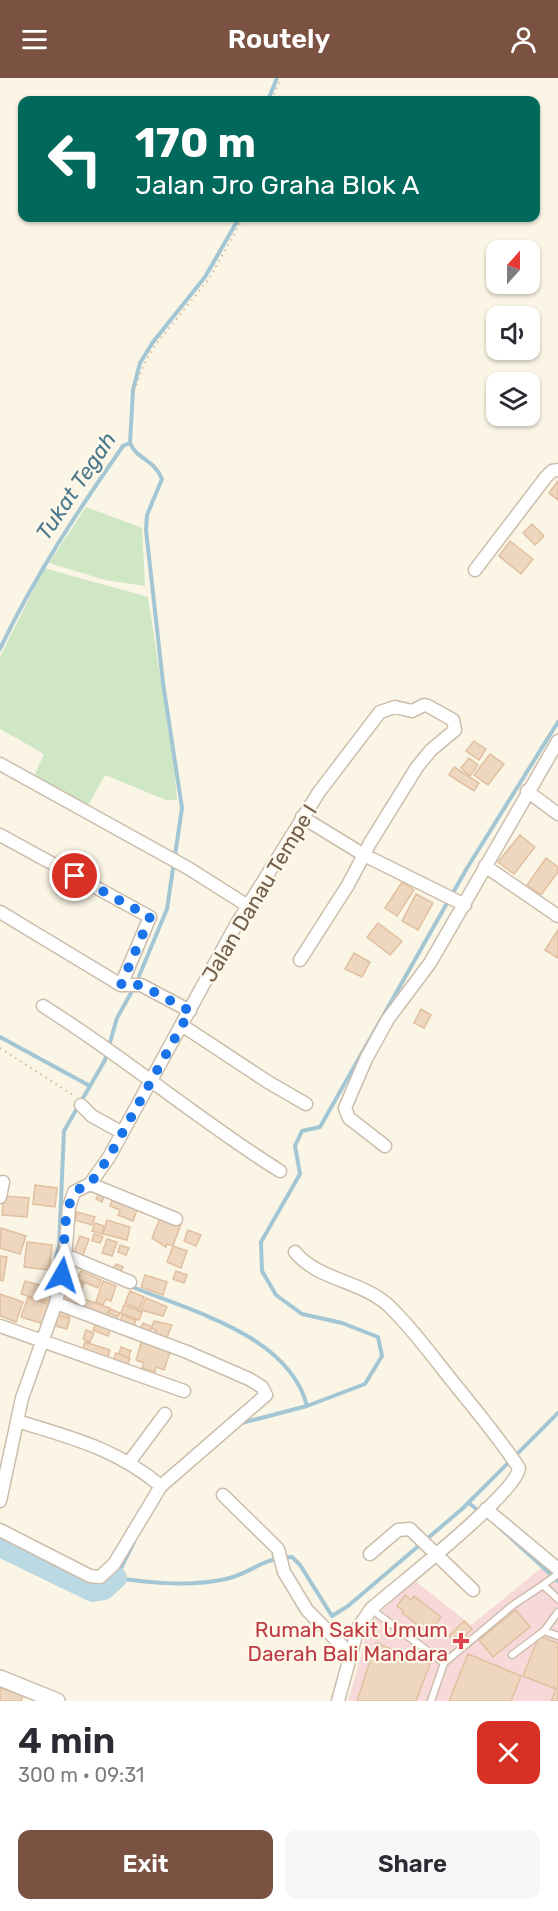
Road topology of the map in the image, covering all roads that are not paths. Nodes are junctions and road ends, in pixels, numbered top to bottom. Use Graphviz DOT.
graph roads {
  1 [pos="558,470"];
  2 [pos="476,570"];
  3 [pos="558,741"];
  4 [pos="0,764"];
  5 [pos="527,791"];
  6 [pos="558,814"];
  7 [pos="302,817"];
  8 [pos="0,835"];
  9 [pos="364,855"];
  10 [pos="485,866"];
  11 [pos="462,903"];
  12 [pos="248,906"];
  13 [pos="0,912"];
  14 [pos="558,916"];
  15 [pos="300,960"];
  16 [pos="121,985"];
  17 [pos="43,1006"];
  18 [pos="190,1011"];
  19 [pos="183,1026"];
  20 [pos="152,1082"];
  21 [pos="306,1104"];
  22 [pos="81,1105"];
  23 [pos="121,1131"];
  24 [pos="385,1146"];
  25 [pos="280,1171"];
  26 [pos="3,1182"];
  27 [pos="90,1184"];
  28 [pos="0,1197"];
  29 [pos="176,1219"];
  30 [pos="295,1252"];
  31 [pos="64,1255"];
  32 [pos="130,1282"];
  33 [pos="56,1303"];
  34 [pos="0,1326"];
  35 [pos="43,1342"];
  36 [pos="184,1391"];
  37 [pos="165,1414"];
  38 [pos="17,1421"];
  39 [pos="130,1461"];
  40 [pos="161,1486"];
  41 [pos="223,1495"];
  42 [pos="0,1500"];
  43 [pos="482,1514"];
  44 [pos="0,1530"];
  45 [pos="433,1552"];
  46 [pos="370,1554"];
  47 [pos="558,1569"];
  48 [pos="558,1574"];
  49 [pos="543,1585"];
  50 [pos="473,1590"];
  51 [pos="558,1599"];
  52 [pos="371,1609"];
  53 [pos="558,1612"];
  54 [pos="544,1631"];
  55 [pos="558,1636"];
  56 [pos="349,1653"];
  57 [pos="512,1655"];
  58 [pos="444,1662"];
  59 [pos="0,1678"];
  60 [pos="57,1701"];
  61 [pos="338,1701"];
  62 [pos="431,1701"];
  1 -- 2 [label="street"];
  3 -- 5 [label="street"];
  4 -- 12 [label="street"];
  5 -- 6 [label="street"];
  5 -- 10 [label="street"];
  7 -- 9 [label="street"];
  7 -- 9 [label="street, Jalan Danau Tempe I"];
  7 -- 12 [label="street, Jalan Danau Tempe I"];
  8 -- 16 [label="street"];
  9 -- 11 [label="street"];
  9 -- 15 [label="street"];
  10 -- 11 [label="street"];
  10 -- 14 [label="street"];
  11 -- 24 [label="street"];
  12 -- 18 [label="street, Jalan Danau Tempe I"];
  13 -- 16 [label="street"];
  16 -- 18 [label="street"];
  17 -- 20 [label="street"];
  18 -- 19 [label="street, Jalan Danau Tempe I"];
  19 -- 20 [label="street, Jalan Danau Tempe I"];
  19 -- 21 [label="street"];
  20 -- 23 [label="street, Jalan Danau Tempe I"];
  20 -- 25 [label="street"];
  22 -- 23 [label="street"];
  23 -- 27 [label="street, Jalan Danau Tempe I"];
  26 -- 28 [label="street"];
  27 -- 29 [label="street"];
  27 -- 31 [label="street, Jalan Danau Tempe I"];
  30 -- 43 [label="street"];
  31 -- 32 [label="street"];
  31 -- 33 [label="street, Jalan Danau Tempe I"];
  33 -- 35 [label="street, Jalan Danau Tempe I"];
  33 -- 40 [label="street"];
  34 -- 35 [label="street"];
  35 -- 36 [label="street"];
  35 -- 38 [label="street, Jalan Danau Tempe I"];
  37 -- 39 [label="street"];
  38 -- 39 [label="street"];
  38 -- 42 [label="street, Jalan Danau Tempe I"];
  39 -- 40 [label="street"];
  40 -- 44 [label="street"];
  41 -- 56 [label="street"];
  43 -- 45 [label="street"];
  43 -- 47 [label="street"];
  45 -- 46 [label="street"];
  45 -- 50 [label="street"];
  45 -- 52 [label="street"];
  48 -- 49 [label="lane"];
  49 -- 51 [label="lane"];
  49 -- 58 [label="lane"];
  52 -- 56 [label="street"];
  52 -- 58 [label="lane"];
  53 -- 54 [label="lane"];
  54 -- 55 [label="lane"];
  54 -- 57 [label="lane"];
  56 -- 61 [label="street"];
  58 -- 62 [label="lane"];
  59 -- 60 [label="street"];
}
